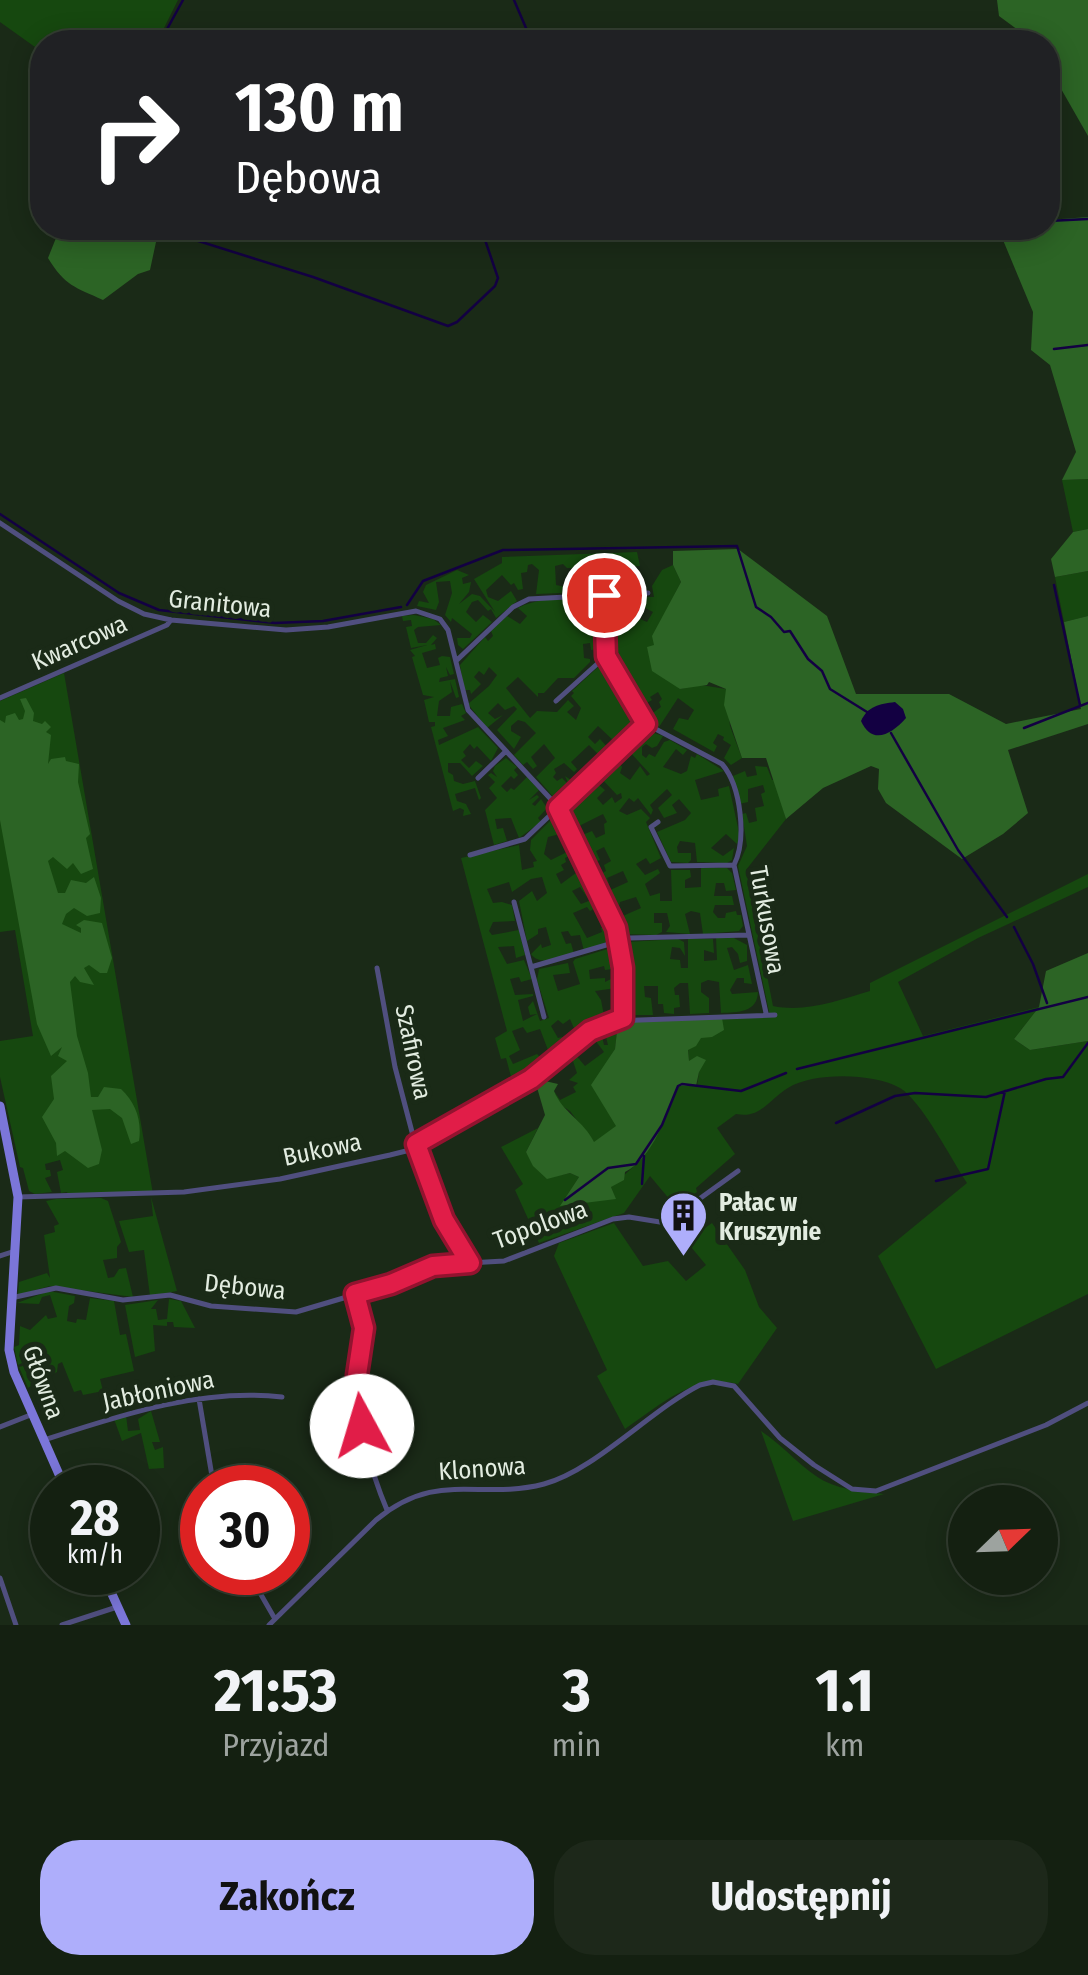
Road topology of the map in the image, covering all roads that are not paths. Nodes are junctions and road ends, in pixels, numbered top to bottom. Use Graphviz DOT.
graph roads {
  1 [pos="0,523"];
  2 [pos="648,593"];
  3 [pos="604,595"];
  4 [pos="171,620"];
  5 [pos="606,656"];
  6 [pos="456,661"];
  7 [pos="0,698"];
  8 [pos="556,700"];
  9 [pos="646,724"];
  10 [pos="506,751"];
  11 [pos="478,778"];
  12 [pos="558,808"];
  13 [pos="658,822"];
  14 [pos="470,855"];
  15 [pos="734,864"];
  16 [pos="514,902"];
  17 [pos="748,935"];
  18 [pos="619,941"];
  19 [pos="532,967"];
  20 [pos="378,968"];
  21 [pos="766,1013"];
  22 [pos="776,1014"];
  23 [pos="544,1017"];
  24 [pos="623,1018"];
  25 [pos="0,1106"];
  26 [pos="416,1144"];
  27 [pos="406,1151"];
  28 [pos="424,1168"];
  29 [pos="738,1171"];
  30 [pos="18,1197"];
  31 [pos="14,1251"];
  32 [pos="0,1256"];
  33 [pos="470,1263"];
  34 [pos="355,1294"];
  35 [pos="10,1298"];
  36 [pos="282,1397"];
  37 [pos="199,1399"];
  38 [pos="1088,1403"];
  39 [pos="32,1414"];
  40 [pos="0,1427"];
  41 [pos="44,1440"];
  42 [pos="55,1465"];
  43 [pos="210,1465"];
  44 [pos="388,1510"];
  45 [pos="0,1578"];
  46 [pos="112,1595"];
  47 [pos="259,1595"];
  48 [pos="117,1608"];
  49 [pos="272,1622"];
  50 [pos="16,1625"];
  51 [pos="62,1625"];
  52 [pos="126,1625"];
  1 -- 4 [label="street, Granitowa"];
  2 -- 3 [label="street"];
  3 -- 5 [label="street"];
  3 -- 6 [label="street"];
  4 -- 6 [label="street, Granitowa"];
  4 -- 7 [label="street, Kwarcowa"];
  5 -- 8 [label="street"];
  5 -- 9 [label="street"];
  6 -- 10 [label="street"];
  9 -- 12 [label="street"];
  9 -- 15 [label="street, Turkusowa"];
  10 -- 11 [label="street"];
  10 -- 12 [label="street"];
  12 -- 14 [label="street"];
  12 -- 18 [label="street"];
  13 -- 15 [label="street"];
  15 -- 17 [label="street, Turkusowa"];
  16 -- 19 [label="street"];
  17 -- 18 [label="street"];
  17 -- 21 [label="street, Turkusowa"];
  18 -- 19 [label="street"];
  18 -- 24 [label="street"];
  19 -- 23 [label="street"];
  20 -- 26 [label="street, Szafirowa"];
  21 -- 22 [label="street, Bukowa"];
  21 -- 24 [label="street, Bukowa"];
  24 -- 26 [label="street, Bukowa"];
  25 -- 30 [label="main road, Główna"];
  26 -- 27 [label="street, Bukowa"];
  26 -- 28 [label="street, Topolowa"];
  27 -- 28 [label="street"];
  27 -- 30 [label="street, Bukowa"];
  28 -- 33 [label="street, Topolowa"];
  29 -- 33 [label="street, Topolowa"];
  30 -- 31 [label="main road, Główna"];
  31 -- 32 [label="street"];
  31 -- 35 [label="main road, Główna"];
  33 -- 34 [label="street, Dębowa"];
  34 -- 35 [label="street, Dębowa"];
  34 -- 44 [label="street"];
  35 -- 39 [label="main road, Główna"];
  36 -- 37 [label="street, Jabłoniowa"];
  37 -- 41 [label="street, Jabłoniowa"];
  37 -- 43 [label="street"];
  38 -- 44 [label="street, Klonowa"];
  39 -- 40 [label="street"];
  39 -- 41 [label="main road, Główna"];
  41 -- 42 [label="main road, Główna"];
  44 -- 49 [label="street, Klonowa"];
  45 -- 50 [label="street"];
  46 -- 48 [label="main road"];
  47 -- 49 [label="street"];
  48 -- 51 [label="street"];
  48 -- 52 [label="main road"];
}
